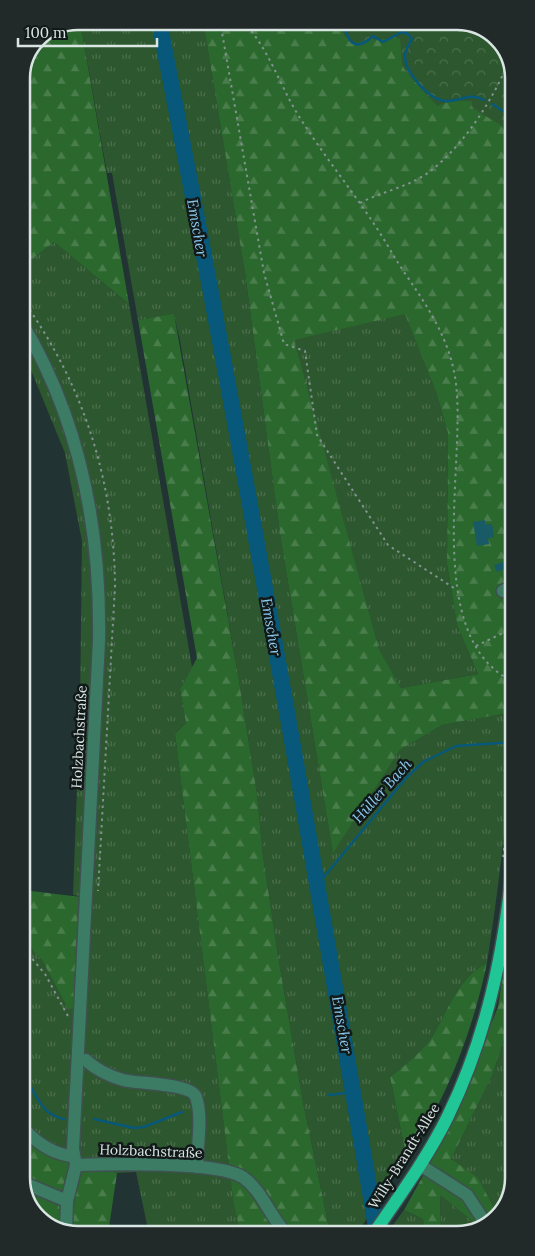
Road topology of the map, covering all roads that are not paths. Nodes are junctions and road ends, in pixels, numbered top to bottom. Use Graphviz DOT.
graph roads {
  1 [pos="30,338"];
  2 [pos="505,906"];
  3 [pos="86,1060"];
  4 [pos="30,1134"];
  5 [pos="75,1160"];
  6 [pos="420,1165"];
  7 [pos="197,1167"];
  8 [pos="30,1186"];
  9 [pos="67,1201"];
  10 [pos="483,1219"];
  11 [pos="66,1224"];
  12 [pos="281,1226"];
  13 [pos="378,1226"];
  1 -- 5 [label="lane, Holzbachstraße"];
  2 -- 6 [label="main road, Willy-Brandt-Allee"];
  3 -- 7 [label="lane"];
  4 -- 5 [label="lane"];
  5 -- 7 [label="lane, Holzbachstraße"];
  5 -- 9 [label="lane, Holzbachstraße"];
  6 -- 10 [label="lane"];
  6 -- 13 [label="main road, Willy-Brandt-Allee"];
  7 -- 12 [label="lane, Holzbachstraße"];
  8 -- 9 [label="lane"];
  9 -- 11 [label="lane, Holzbachstraße"];
}
